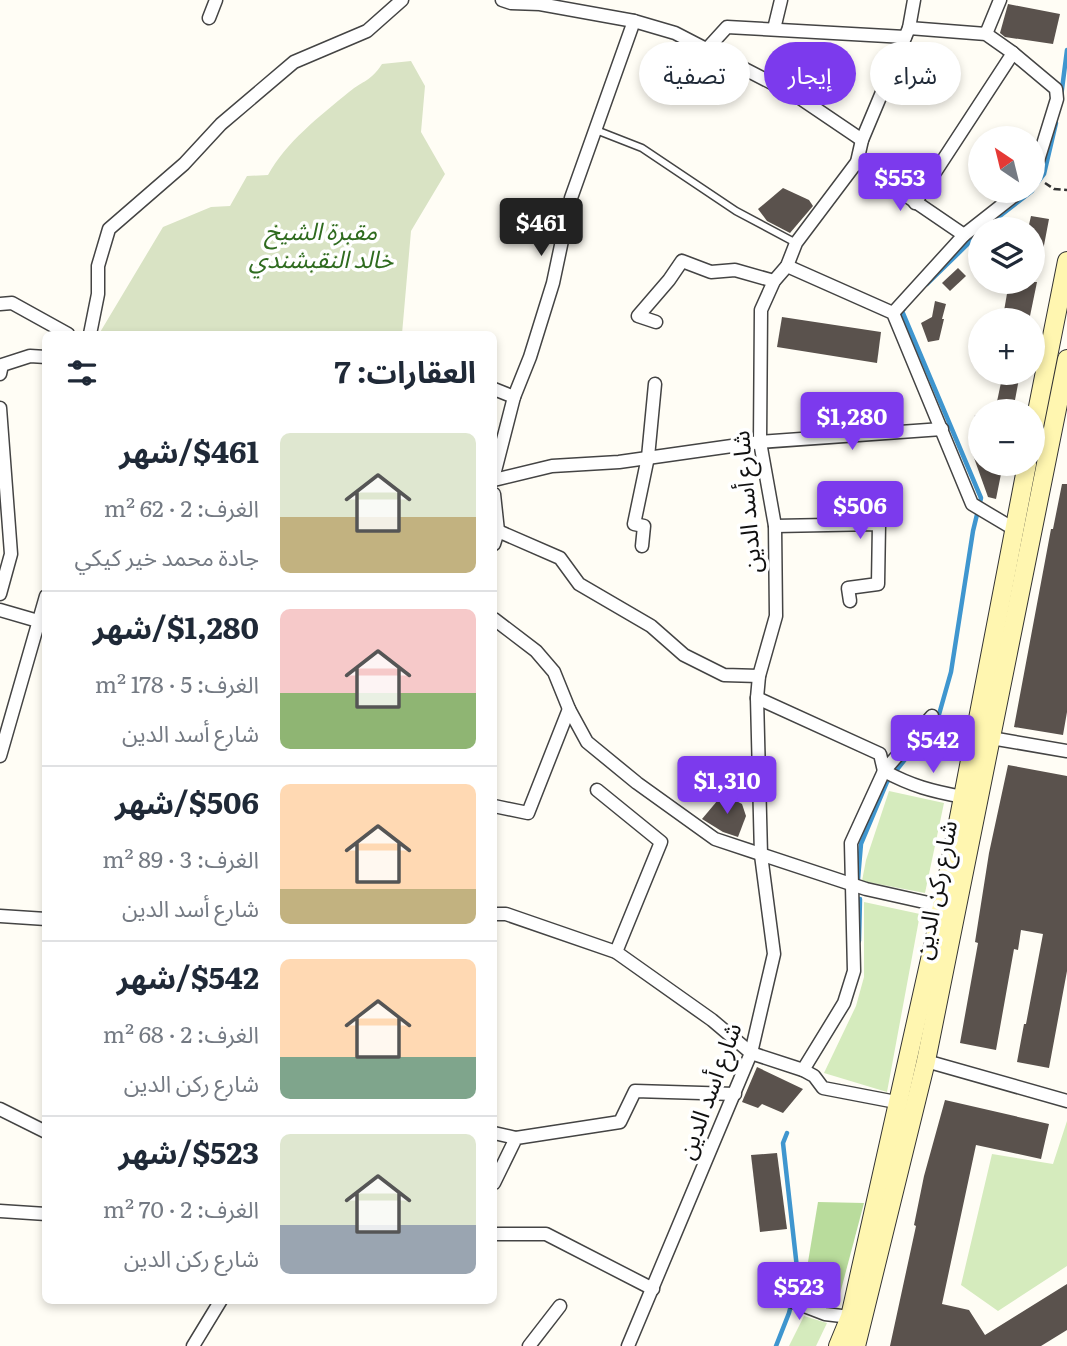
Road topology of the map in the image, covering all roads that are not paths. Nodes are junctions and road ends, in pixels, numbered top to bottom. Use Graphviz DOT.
graph roads {
  1 [pos="216,0"];
  2 [pos="402,0"];
  3 [pos="502,0"];
  4 [pos="781,0"];
  5 [pos="914,0"];
  6 [pos="1000,0"];
  7 [pos="209,18"];
  8 [pos="634,21"];
  9 [pos="774,29"];
  10 [pos="907,32"];
  11 [pos="986,34"];
  12 [pos="691,42"];
  13 [pos="713,42"];
  14 [pos="1013,53"];
  15 [pos="750,72"];
  16 [pos="596,130"];
  17 [pos="862,140"];
  18 [pos="1045,151"];
  19 [pos="857,162"];
  20 [pos="1005,203"];
  21 [pos="915,204"];
  22 [pos="964,235"];
  23 [pos="796,243"];
  24 [pos="1067,261"];
  25 [pos="787,266"];
  26 [pos="774,281"];
  27 [pos="0,303"];
  28 [pos="893,313"];
  29 [pos="656,322"];
  30 [pos="63,331"];
  31 [pos="91,331"];
  32 [pos="42,357"];
  33 [pos="1067,361"];
  34 [pos="1,368"];
  35 [pos="654,384"];
  36 [pos="497,390"];
  37 [pos="514,397"];
  38 [pos="1040,399"];
  39 [pos="0,408"];
  40 [pos="942,429"];
  41 [pos="761,442"];
  42 [pos="648,457"];
  43 [pos="497,463"];
  44 [pos="1025,476"];
  45 [pos="497,479"];
  46 [pos="775,526"];
  47 [pos="1014,528"];
  48 [pos="497,538"];
  49 [pos="642,546"];
  50 [pos="0,594"];
  51 [pos="850,601"];
  52 [pos="42,608"];
  53 [pos="0,610"];
  54 [pos="38,621"];
  55 [pos="497,621"];
  56 [pos="759,676"];
  57 [pos="757,698"];
  58 [pos="569,709"];
  59 [pos="932,716"];
  60 [pos="991,738"];
  61 [pos="1067,751"];
  62 [pos="0,756"];
  63 [pos="890,775"];
  64 [pos="597,790"];
  65 [pos="962,797"];
  66 [pos="497,807"];
  67 [pos="761,855"];
  68 [pos="852,885"];
  69 [pos="942,906"];
  70 [pos="497,914"];
  71 [pos="0,916"];
  72 [pos="42,919"];
  73 [pos="616,952"];
  74 [pos="751,1054"];
  75 [pos="926,1060"];
  76 [pos="808,1073"];
  77 [pos="735,1094"];
  78 [pos="1067,1101"];
  79 [pos="896,1102"];
  80 [pos="0,1109"];
  81 [pos="42,1130"];
  82 [pos="497,1134"];
  83 [pos="516,1139"];
  84 [pos="497,1177"];
  85 [pos="0,1212"];
  86 [pos="42,1214"];
  87 [pos="497,1234"];
  88 [pos="653,1289"];
  89 [pos="786,1299"];
  90 [pos="219,1304"];
  91 [pos="560,1306"];
  92 [pos="850,1317"];
  93 [pos="193,1346"];
  94 [pos="529,1346"];
  95 [pos="628,1346"];
  96 [pos="838,1346"];
  97 [pos="856,1346"];
  1 -- 7 [label="street"];
  2 -- 31 [label="street"];
  3 -- 8 [label="street"];
  4 -- 9 [label="street"];
  5 -- 10 [label="street, شارع أسد الدين"];
  6 -- 11 [label="street"];
  8 -- 12 [label="street"];
  8 -- 16 [label="street"];
  9 -- 10 [label="street"];
  9 -- 13 [label="street"];
  10 -- 11 [label="street"];
  10 -- 17 [label="street, شارع أسد الدين"];
  11 -- 14 [label="street"];
  14 -- 18 [label="street"];
  14 -- 21 [label="street"];
  15 -- 17 [label="street"];
  16 -- 23 [label="lane"];
  16 -- 37 [label="street"];
  17 -- 19 [label="street, شارع أسد الدين"];
  19 -- 21 [label="street"];
  19 -- 23 [label="street, شارع أسد الدين"];
  20 -- 22 [label="street"];
  21 -- 22 [label="street"];
  22 -- 28 [label="street"];
  23 -- 25 [label="street, شارع أسد الدين"];
  24 -- 38 [label="main road"];
  25 -- 26 [label="street, شارع أسد الدين"];
  25 -- 28 [label="street"];
  26 -- 29 [label="street"];
  26 -- 41 [label="street, شارع أسد الدين"];
  27 -- 30 [label="street"];
  28 -- 40 [label="street"];
  32 -- 34 [label="street"];
  33 -- 60 [label="main road, شارع ركن الدين"];
  35 -- 42 [label="street"];
  36 -- 37 [label="street"];
  37 -- 43 [label="street"];
  39 -- 50 [label="street"];
  40 -- 41 [label="street"];
  40 -- 47 [label="street"];
  41 -- 42 [label="street"];
  41 -- 46 [label="street, شارع أسد الدين"];
  42 -- 45 [label="street"];
  42 -- 49 [label="street"];
  44 -- 47 [label="main road, شارع ركن الدين"];
  46 -- 51 [label="street"];
  46 -- 56 [label="street, شارع أسد الدين"];
  47 -- 65 [label="main road, شارع ركن الدين"];
  48 -- 56 [label="street"];
  52 -- 54 [label="street"];
  53 -- 54 [label="street"];
  54 -- 62 [label="street"];
  55 -- 58 [label="street"];
  56 -- 57 [label="street, شارع أسد الدين"];
  57 -- 63 [label="street"];
  57 -- 67 [label="street, شارع أسد الدين"];
  58 -- 66 [label="street"];
  58 -- 67 [label="street"];
  59 -- 63 [label="street"];
  60 -- 61 [label="street"];
  60 -- 75 [label="main road, شارع ركن الدين"];
  63 -- 65 [label="street"];
  63 -- 68 [label="street"];
  64 -- 73 [label="street"];
  65 -- 69 [label="main road, شارع ركن الدين"];
  67 -- 68 [label="street"];
  67 -- 74 [label="street, شارع أسد الدين"];
  68 -- 69 [label="street"];
  68 -- 76 [label="street"];
  69 -- 79 [label="main road, شارع ركن الدين"];
  70 -- 73 [label="street"];
  71 -- 72 [label="street"];
  73 -- 74 [label="street"];
  74 -- 76 [label="street"];
  74 -- 77 [label="street, شارع أسد الدين"];
  75 -- 78 [label="street"];
  75 -- 97 [label="main road, شارع ركن الدين"];
  76 -- 79 [label="street"];
  77 -- 83 [label="street"];
  77 -- 88 [label="street, شارع أسد الدين"];
  79 -- 92 [label="main road, شارع ركن الدين"];
  80 -- 81 [label="street"];
  82 -- 83 [label="street"];
  83 -- 84 [label="street"];
  85 -- 86 [label="street"];
  87 -- 88 [label="street"];
  88 -- 95 [label="street, شارع أسد الدين"];
  89 -- 92 [label="street"];
  90 -- 93 [label="street"];
  91 -- 94 [label="street"];
  92 -- 96 [label="main road, شارع ركن الدين"];
}
